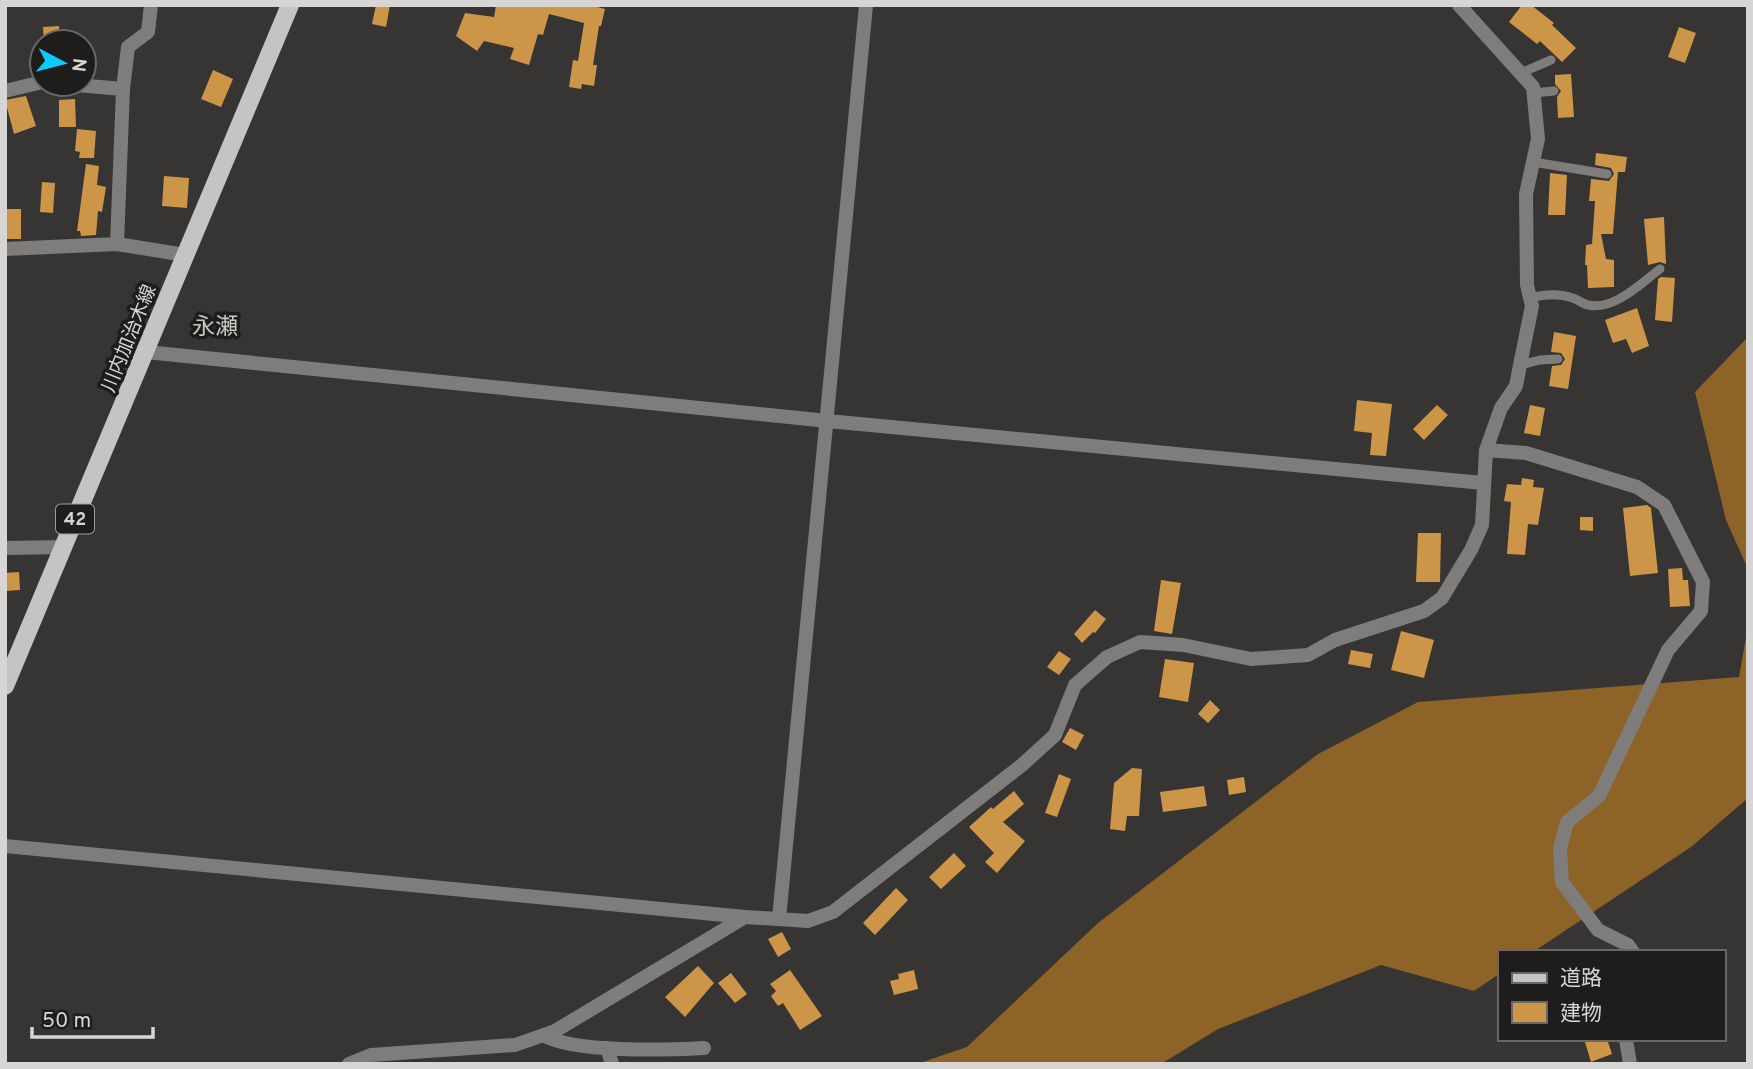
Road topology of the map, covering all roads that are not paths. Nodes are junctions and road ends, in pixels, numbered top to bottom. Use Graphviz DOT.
graph roads {
  1 [pos="151,5"];
  2 [pos="290,5"];
  3 [pos="866,5"];
  4 [pos="1459,5"];
  5 [pos="1551,60"];
  6 [pos="1521,74"];
  7 [pos="28,85"];
  8 [pos="98,87"];
  9 [pos="124,89"];
  10 [pos="5,90"];
  11 [pos="1554,91"];
  12 [pos="1533,93"];
  13 [pos="1533,162"];
  14 [pos="1607,174"];
  15 [pos="117,244"];
  16 [pos="5,249"];
  17 [pos="185,255"];
  18 [pos="1660,269"];
  19 [pos="1530,298"];
  20 [pos="146,352"];
  21 [pos="1558,359"];
  22 [pos="1520,365"];
  23 [pos="828,421"];
  24 [pos="1486,450"];
  25 [pos="1483,483"];
  26 [pos="63,547"];
  27 [pos="5,548"];
  28 [pos="5,686"];
  29 [pos="5,846"];
  30 [pos="745,917"];
  31 [pos="779,919"];
  32 [pos="1632,950"];
  33 [pos="543,1035"];
  34 [pos="1626,1041"];
  35 [pos="607,1048"];
  36 [pos="704,1048"];
  37 [pos="349,1064"];
  38 [pos="612,1064"];
  39 [pos="1630,1064"];
  1 -- 9 [label="street"];
  2 -- 17 [label="main road, 川内加治木線 / 42"];
  3 -- 23 [label="street"];
  4 -- 6 [label="street"];
  5 -- 6 [label="lane"];
  6 -- 12 [label="street"];
  7 -- 10 [label="street"];
  8 -- 9 [label="street"];
  9 -- 15 [label="street"];
  11 -- 12 [label="lane"];
  12 -- 13 [label="street"];
  13 -- 14 [label="lane"];
  13 -- 19 [label="street"];
  15 -- 16 [label="street"];
  15 -- 17 [label="street"];
  17 -- 20 [label="main road, 川内加治木線 / 42"];
  18 -- 19 [label="lane"];
  19 -- 22 [label="street"];
  20 -- 23 [label="street"];
  20 -- 26 [label="main road, 川内加治木線 / 42"];
  21 -- 22 [label="lane"];
  22 -- 24 [label="street"];
  23 -- 25 [label="street"];
  23 -- 31 [label="street"];
  24 -- 25 [label="street"];
  24 -- 32 [label="street"];
  25 -- 31 [label="street"];
  26 -- 27 [label="street"];
  26 -- 28 [label="main road, 川内加治木線 / 42"];
  29 -- 30 [label="street"];
  30 -- 31 [label="street"];
  30 -- 33 [label="street"];
  33 -- 35 [label="street"];
  33 -- 37 [label="street"];
  34 -- 39 [label="street"];
  35 -- 36 [label="street"];
  35 -- 38 [label="street"];
}
